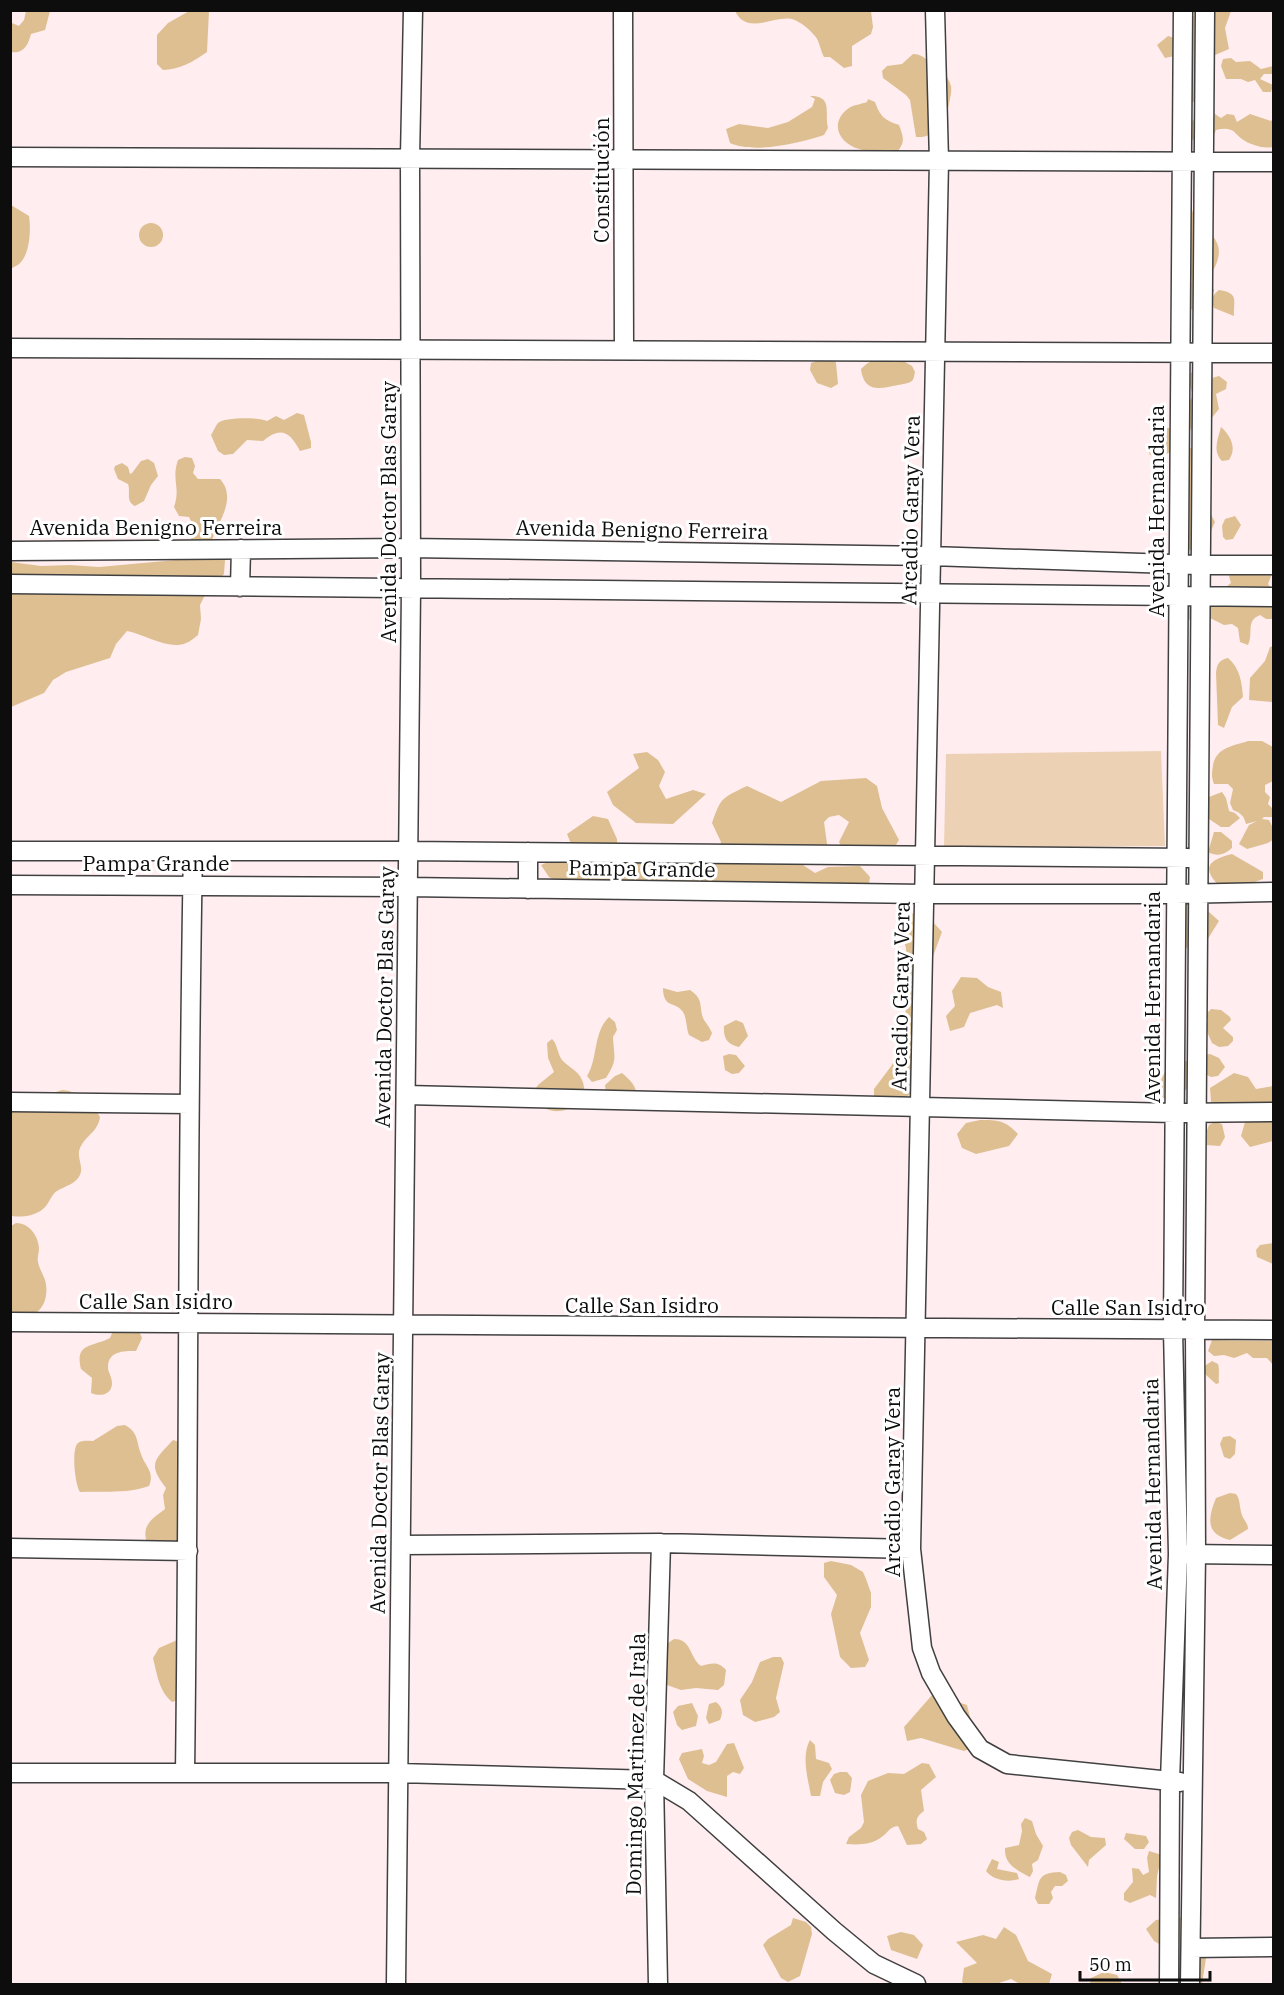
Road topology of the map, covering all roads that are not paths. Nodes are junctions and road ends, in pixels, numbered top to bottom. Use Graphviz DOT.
graph roads {
  1 [pos="413,10"];
  2 [pos="623,10"];
  3 [pos="935,10"];
  4 [pos="1183,10"];
  5 [pos="1205,10"];
  6 [pos="10,157"];
  7 [pos="410,158"];
  8 [pos="623,159"];
  9 [pos="939,160"];
  10 [pos="1181,161"];
  11 [pos="1204,161"];
  12 [pos="1274,162"];
  13 [pos="10,348"];
  14 [pos="410,350"];
  15 [pos="624,350"];
  16 [pos="936,351"];
  17 [pos="1180,353"];
  18 [pos="1202,353"];
  19 [pos="1274,353"];
  20 [pos="410,548"];
  21 [pos="242,549"];
  22 [pos="10,551"];
  23 [pos="931,556"];
  24 [pos="1178,564"];
  25 [pos="1201,565"];
  26 [pos="1274,565"];
  27 [pos="10,584"];
  28 [pos="240,587"];
  29 [pos="411,589"];
  30 [pos="931,593"];
  31 [pos="1178,595"];
  32 [pos="1200,596"];
  33 [pos="1274,597"];
  34 [pos="10,851"];
  35 [pos="193,851"];
  36 [pos="408,851"];
  37 [pos="528,852"];
  38 [pos="925,856"];
  39 [pos="1176,858"];
  40 [pos="1198,858"];
  41 [pos="10,885"];
  42 [pos="192,886"];
  43 [pos="408,887"];
  44 [pos="528,889"];
  45 [pos="1198,892"];
  46 [pos="1274,892"];
  47 [pos="924,894"];
  48 [pos="1176,894"];
  49 [pos="406,1095"];
  50 [pos="10,1102"];
  51 [pos="189,1104"];
  52 [pos="920,1106"];
  53 [pos="1197,1112"];
  54 [pos="1274,1112"];
  55 [pos="1174,1113"];
  56 [pos="10,1323"];
  57 [pos="188,1324"];
  58 [pos="403,1325"];
  59 [pos="1195,1328"];
  60 [pos="915,1329"];
  61 [pos="1173,1329"];
  62 [pos="1274,1330"];
  63 [pos="662,1543"];
  64 [pos="401,1545"];
  65 [pos="10,1548"];
  66 [pos="911,1549"];
  67 [pos="188,1551"];
  68 [pos="1187,1554"];
  69 [pos="1274,1555"];
  70 [pos="10,1773"];
  71 [pos="185,1773"];
  72 [pos="399,1773"];
  73 [pos="654,1780"];
  74 [pos="1170,1781"];
  75 [pos="1192,1782"];
  76 [pos="1274,1947"];
  77 [pos="1191,1948"];
  78 [pos="396,1984"];
  79 [pos="657,1984"];
  80 [pos="916,1984"];
  81 [pos="1168,1984"];
  82 [pos="1190,1984"];
  1 -- 7 [label="street, Avenida Doctor Blas Garay"];
  2 -- 8 [label="street, Constitución"];
  3 -- 9 [label="street, Arcadio Garay Vera"];
  4 -- 10 [label="street, Avenida Hernandaria"];
  5 -- 11 [label="street, Avenida Hernandaria"];
  6 -- 7 [label="street"];
  7 -- 8 [label="street"];
  7 -- 14 [label="street, Avenida Doctor Blas Garay"];
  8 -- 9 [label="street"];
  8 -- 15 [label="street, Constitución"];
  9 -- 10 [label="street"];
  9 -- 16 [label="street, Arcadio Garay Vera"];
  10 -- 11 [label="street"];
  10 -- 17 [label="street, Avenida Hernandaria"];
  11 -- 12 [label="street"];
  11 -- 18 [label="street, Avenida Hernandaria"];
  13 -- 14 [label="street"];
  14 -- 15 [label="street"];
  14 -- 20 [label="street, Avenida Doctor Blas Garay"];
  15 -- 16 [label="street"];
  16 -- 17 [label="street"];
  16 -- 23 [label="street, Arcadio Garay Vera"];
  17 -- 18 [label="street"];
  17 -- 24 [label="street, Avenida Hernandaria"];
  18 -- 19 [label="street"];
  18 -- 25 [label="street, Avenida Hernandaria"];
  20 -- 21 [label="street, Avenida Benigno Ferreira"];
  20 -- 23 [label="street, Avenida Benigno Ferreira"];
  20 -- 29 [label="street, Avenida Doctor Blas Garay"];
  21 -- 22 [label="street, Avenida Benigno Ferreira"];
  21 -- 28 [label="street"];
  23 -- 24 [label="street, Avenida Benigno Ferreira"];
  23 -- 30 [label="street, Arcadio Garay Vera"];
  24 -- 25 [label="street, Avenida Benigno Ferreira"];
  24 -- 31 [label="street, Avenida Hernandaria"];
  25 -- 26 [label="street, Avenida Benigno Ferreira"];
  25 -- 32 [label="street, Avenida Hernandaria"];
  27 -- 28 [label="street"];
  28 -- 29 [label="street"];
  29 -- 30 [label="street"];
  29 -- 36 [label="street, Avenida Doctor Blas Garay"];
  30 -- 31 [label="street"];
  30 -- 38 [label="street, Arcadio Garay Vera"];
  31 -- 32 [label="street"];
  31 -- 39 [label="street, Avenida Hernandaria"];
  32 -- 33 [label="street"];
  32 -- 40 [label="street, Avenida Hernandaria"];
  34 -- 35 [label="street, Pampa Grande"];
  35 -- 36 [label="street, Pampa Grande"];
  35 -- 42 [label="street"];
  36 -- 37 [label="street, Pampa Grande"];
  36 -- 43 [label="street, Avenida Doctor Blas Garay"];
  37 -- 38 [label="street, Pampa Grande"];
  37 -- 44 [label="street"];
  38 -- 39 [label="street, Pampa Grande"];
  38 -- 47 [label="street, Arcadio Garay Vera"];
  39 -- 40 [label="street, Pampa Grande"];
  39 -- 48 [label="street, Avenida Hernandaria"];
  40 -- 45 [label="street, Avenida Hernandaria"];
  41 -- 42 [label="street, Pampa Grande"];
  42 -- 43 [label="street, Pampa Grande"];
  42 -- 51 [label="street"];
  43 -- 44 [label="street, Pampa Grande"];
  43 -- 49 [label="street, Avenida Doctor Blas Garay"];
  44 -- 47 [label="street, Pampa Grande"];
  45 -- 46 [label="street, Pampa Grande"];
  45 -- 48 [label="street, Pampa Grande"];
  45 -- 53 [label="street, Avenida Hernandaria"];
  47 -- 48 [label="street, Pampa Grande"];
  47 -- 52 [label="street, Arcadio Garay Vera"];
  48 -- 55 [label="street, Avenida Hernandaria"];
  49 -- 52 [label="street"];
  49 -- 58 [label="street, Avenida Doctor Blas Garay"];
  50 -- 51 [label="street"];
  51 -- 57 [label="street"];
  52 -- 55 [label="street"];
  52 -- 60 [label="street, Arcadio Garay Vera"];
  53 -- 54 [label="street"];
  53 -- 55 [label="street"];
  53 -- 59 [label="street, Avenida Hernandaria"];
  55 -- 61 [label="street, Avenida Hernandaria"];
  56 -- 57 [label="street, Calle San Isidro"];
  57 -- 58 [label="street, Calle San Isidro"];
  57 -- 67 [label="street"];
  58 -- 60 [label="street, Calle San Isidro"];
  58 -- 64 [label="street, Avenida Doctor Blas Garay"];
  59 -- 61 [label="street, Calle San Isidro"];
  59 -- 62 [label="street, Calle San Isidro"];
  59 -- 68 [label="street, Avenida Hernandaria"];
  60 -- 61 [label="street, Calle San Isidro"];
  60 -- 66 [label="street, Arcadio Garay Vera"];
  61 -- 68 [label="street, Avenida Hernandaria"];
  63 -- 64 [label="street"];
  63 -- 66 [label="street"];
  63 -- 73 [label="street, Domingo Martinez de Irala"];
  64 -- 72 [label="street, Avenida Doctor Blas Garay"];
  65 -- 67 [label="street"];
  66 -- 74 [label="street, Arcadio Garay Vera"];
  67 -- 71 [label="street"];
  68 -- 69 [label="street"];
  68 -- 74 [label="street, Avenida Hernandaria"];
  68 -- 75 [label="street, Avenida Hernandaria"];
  70 -- 71 [label="street"];
  71 -- 72 [label="street"];
  72 -- 73 [label="street"];
  72 -- 78 [label="street, Avenida Doctor Blas Garay"];
  73 -- 79 [label="street, Domingo Martinez de Irala"];
  73 -- 80 [label="street"];
  74 -- 75 [label="street, Arcadio Garay Vera"];
  74 -- 81 [label="street, Avenida Hernandaria"];
  75 -- 77 [label="street, Avenida Hernandaria"];
  76 -- 77 [label="street"];
  77 -- 82 [label="street, Avenida Hernandaria"];
}
